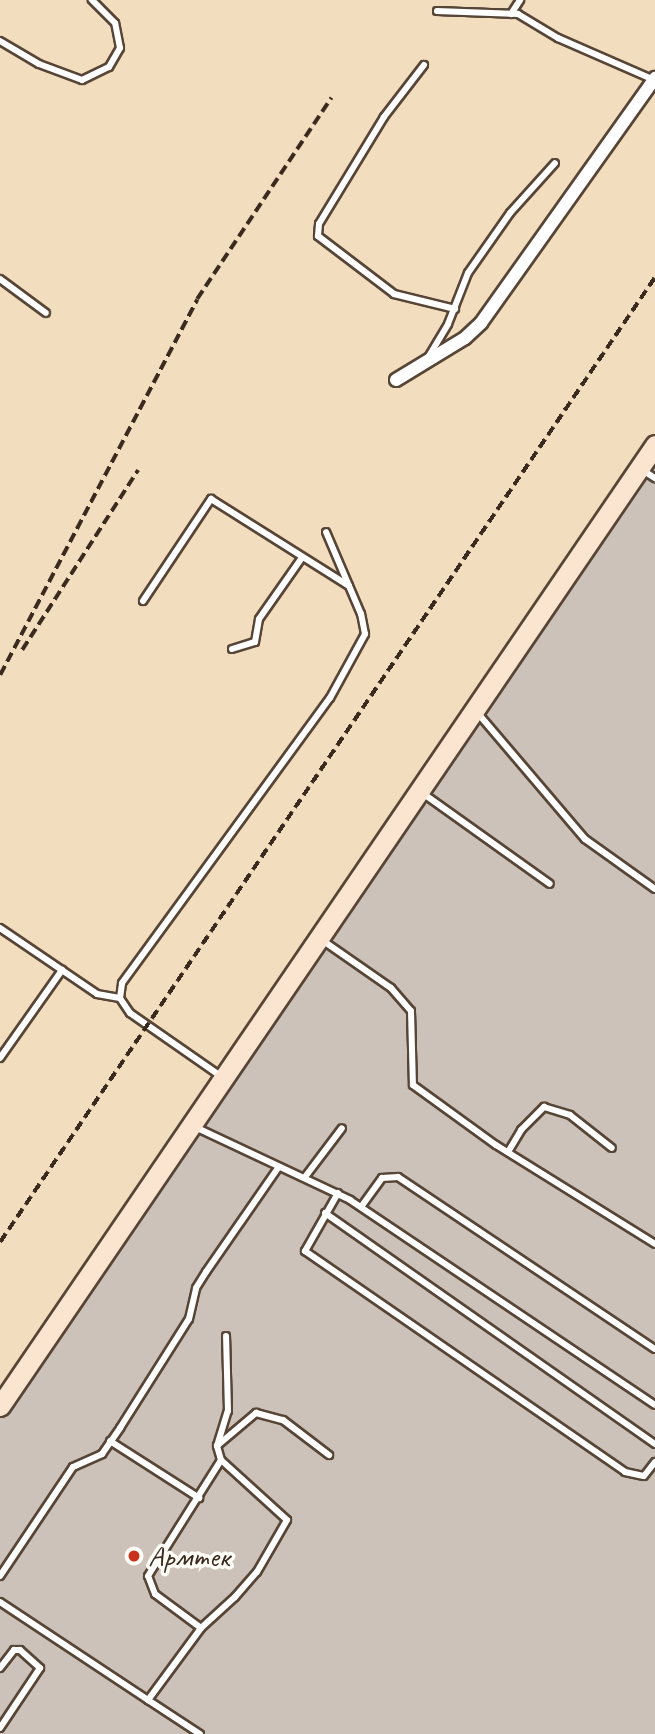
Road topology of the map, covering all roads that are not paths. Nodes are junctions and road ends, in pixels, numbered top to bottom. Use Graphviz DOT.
graph roads {
  1 [pos="92,0"];
  2 [pos="520,0"];
  3 [pos="437,11"];
  4 [pos="511,14"];
  5 [pos="0,41"];
  6 [pos="424,65"];
  7 [pos="654,79"];
  8 [pos="555,163"];
  9 [pos="0,279"];
  10 [pos="455,309"];
  11 [pos="46,313"];
  12 [pos="424,364"];
  13 [pos="396,380"];
  14 [pos="655,445"];
  15 [pos="647,473"];
  16 [pos="326,531"];
  17 [pos="300,559"];
  18 [pos="349,586"];
  19 [pos="143,601"];
  20 [pos="232,649"];
  21 [pos="475,709"];
  22 [pos="419,791"];
  23 [pos="550,884"];
  24 [pos="655,889"];
  25 [pos="0,928"];
  26 [pos="319,938"];
  27 [pos="62,971"];
  28 [pos="120,998"];
  29 [pos="0,1058"];
  30 [pos="223,1078"];
  31 [pos="191,1125"];
  32 [pos="342,1128"];
  33 [pos="612,1149"];
  34 [pos="508,1152"];
  35 [pos="278,1168"];
  36 [pos="305,1177"];
  37 [pos="338,1193"];
  38 [pos="361,1207"];
  39 [pos="325,1213"];
  40 [pos="655,1244"];
  41 [pos="226,1336"];
  42 [pos="655,1349"];
  43 [pos="655,1405"];
  44 [pos="0,1406"];
  45 [pos="110,1441"];
  46 [pos="655,1444"];
  47 [pos="217,1446"];
  48 [pos="329,1455"];
  49 [pos="221,1460"];
  50 [pos="655,1462"];
  51 [pos="199,1499"];
  52 [pos="0,1576"];
  53 [pos="0,1602"];
  54 [pos="201,1628"];
  55 [pos="0,1668"];
  56 [pos="148,1700"];
  57 [pos="0,1728"];
  58 [pos="200,1734"];
  1 -- 5 [label="lane"];
  2 -- 4 [label="lane"];
  3 -- 4 [label="lane"];
  4 -- 7 [label="lane"];
  6 -- 10 [label="lane"];
  7 -- 12 [label="street"];
  8 -- 10 [label="lane"];
  9 -- 11 [label="lane"];
  10 -- 12 [label="lane"];
  12 -- 13 [label="street"];
  14 -- 15 [label="main road"];
  15 -- 21 [label="main road"];
  16 -- 18 [label="lane"];
  17 -- 18 [label="lane"];
  17 -- 19 [label="lane"];
  17 -- 20 [label="lane"];
  18 -- 28 [label="lane"];
  21 -- 22 [label="main road"];
  21 -- 24 [label="lane"];
  22 -- 23 [label="lane"];
  22 -- 26 [label="main road"];
  25 -- 27 [label="lane"];
  26 -- 30 [label="main road"];
  26 -- 34 [label="lane"];
  27 -- 28 [label="lane"];
  27 -- 29 [label="lane"];
  28 -- 30 [label="lane"];
  30 -- 31 [label="main road"];
  31 -- 35 [label="lane"];
  31 -- 44 [label="main road"];
  32 -- 36 [label="lane"];
  33 -- 34 [label="lane"];
  34 -- 40 [label="lane"];
  35 -- 36 [label="lane"];
  35 -- 45 [label="lane"];
  36 -- 37 [label="lane"];
  37 -- 38 [label="lane"];
  37 -- 39 [label="lane"];
  38 -- 42 [label="lane"];
  38 -- 43 [label="lane"];
  39 -- 46 [label="lane"];
  39 -- 50 [label="lane"];
  41 -- 47 [label="lane"];
  45 -- 51 [label="lane"];
  45 -- 52 [label="lane"];
  47 -- 48 [label="lane"];
  47 -- 49 [label="lane"];
  49 -- 51 [label="lane"];
  49 -- 54 [label="lane"];
  51 -- 54 [label="lane"];
  53 -- 56 [label="lane"];
  54 -- 56 [label="lane"];
  55 -- 57 [label="lane"];
  56 -- 58 [label="lane"];
}
